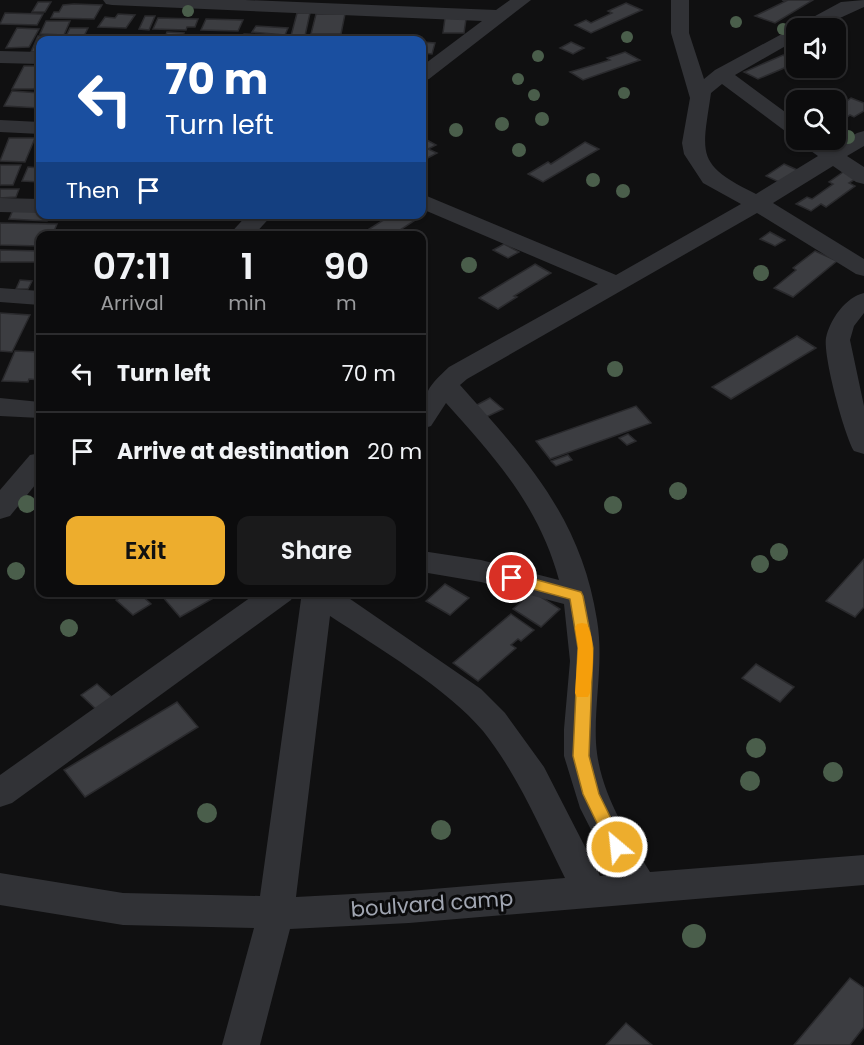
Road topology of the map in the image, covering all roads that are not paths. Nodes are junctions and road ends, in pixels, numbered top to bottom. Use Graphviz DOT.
graph roads {
  1 [pos="112,0"];
  2 [pos="522,0"];
  3 [pos="680,0"];
  4 [pos="864,1"];
  5 [pos="499,15"];
  6 [pos="824,18"];
  7 [pos="786,39"];
  8 [pos="0,57"];
  9 [pos="36,58"];
  10 [pos="426,72"];
  11 [pos="722,74"];
  12 [pos="699,97"];
  13 [pos="786,122"];
  14 [pos="0,126"];
  15 [pos="36,128"];
  16 [pos="864,137"];
  17 [pos="822,150"];
  18 [pos="831,157"];
  19 [pos="864,177"];
  20 [pos="426,203"];
  21 [pos="758,204"];
  22 [pos="0,205"];
  23 [pos="36,206"];
  24 [pos="257,219"];
  25 [pos="244,231"];
  26 [pos="864,270"];
  27 [pos="618,284"];
  28 [pos="0,295"];
  29 [pos="36,297"];
  30 [pos="864,300"];
  31 [pos="445,385"];
  32 [pos="0,407"];
  33 [pos="36,410"];
  34 [pos="426,410"];
  35 [pos="864,445"];
  36 [pos="36,467"];
  37 [pos="0,510"];
  38 [pos="426,562"];
  39 [pos="576,596"];
  40 [pos="272,597"];
  41 [pos="317,597"];
  42 [pos="324,597"];
  43 [pos="0,793"];
  44 [pos="864,870"];
  45 [pos="640,888"];
  46 [pos="0,889"];
  47 [pos="590,892"];
  48 [pos="276,913"];
  49 [pos="245,1041"];
  1 -- 5 [label="street"];
  2 -- 5 [label="street"];
  3 -- 12 [label="street"];
  4 -- 6 [label="street"];
  5 -- 10 [label="street"];
  7 -- 11 [label="street"];
  8 -- 9 [label="street"];
  11 -- 12 [label="street"];
  11 -- 13 [label="street"];
  12 -- 21 [label="street"];
  14 -- 15 [label="street"];
  16 -- 18 [label="street"];
  17 -- 18 [label="street"];
  18 -- 19 [label="street"];
  18 -- 21 [label="street"];
  20 -- 27 [label="street"];
  21 -- 26 [label="street"];
  21 -- 27 [label="street"];
  22 -- 23 [label="street"];
  24 -- 25 [label="street"];
  27 -- 31 [label="street"];
  28 -- 29 [label="street"];
  30 -- 35 [label="street"];
  31 -- 34 [label="street"];
  31 -- 39 [label="street"];
  32 -- 33 [label="street"];
  36 -- 37 [label="street"];
  38 -- 39 [label="street"];
  39 -- 45 [label="street"];
  40 -- 43 [label="street"];
  41 -- 48 [label="street"];
  42 -- 47 [label="street"];
  44 -- 45 [label="street, boulvard camp"];
  45 -- 47 [label="street, boulvard camp"];
  46 -- 48 [label="street, boulvard camp"];
  47 -- 48 [label="street, boulvard camp"];
  48 -- 49 [label="street"];
}
